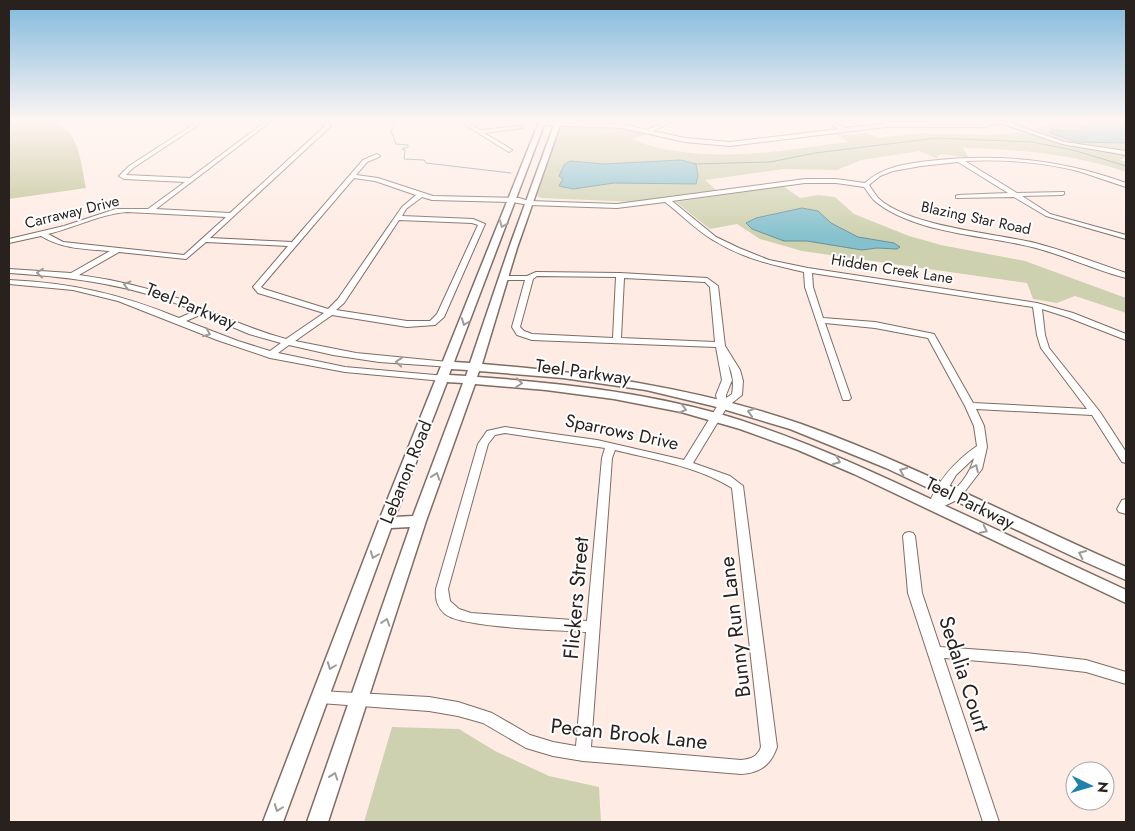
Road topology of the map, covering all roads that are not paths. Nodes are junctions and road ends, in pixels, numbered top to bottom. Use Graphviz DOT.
graph roads {
  1 [pos="142,161"];
  2 [pos="217,161"];
  3 [pos="290,161"];
  4 [pos="366,161"];
  5 [pos="528,161"];
  6 [pos="544,161"];
  7 [pos="946,161"];
  8 [pos="961,161"];
  9 [pos="1029,161"];
  10 [pos="353,176"];
  11 [pos="191,180"];
  12 [pos="866,185"];
  13 [pos="1126,185"];
  14 [pos="1062,193"];
  15 [pos="420,195"];
  16 [pos="1015,196"];
  17 [pos="958,197"];
  18 [pos="513,200"];
  19 [pos="666,200"];
  20 [pos="530,201"];
  21 [pos="150,211"];
  22 [pos="231,215"];
  23 [pos="398,218"];
  24 [pos="41,233"];
  25 [pos="1126,238"];
  26 [pos="204,240"];
  27 [pos="9,241"];
  28 [pos="293,244"];
  29 [pos="117,250"];
  30 [pos="808,270"];
  31 [pos="9,271"];
  32 [pos="620,275"];
  33 [pos="72,276"];
  34 [pos="1126,276"];
  35 [pos="482,278"];
  36 [pos="504,278"];
  37 [pos="9,282"];
  38 [pos="529,282"];
  39 [pos="54,286"];
  40 [pos="1037,305"];
  41 [pos="203,311"];
  42 [pos="330,312"];
  43 [pos="820,320"];
  44 [pos="180,322"];
  45 [pos="1126,337"];
  46 [pos="617,340"];
  47 [pos="288,343"];
  48 [pos="720,345"];
  49 [pos="270,355"];
  50 [pos="448,365"];
  51 [pos="472,373"];
  52 [pos="443,378"];
  53 [pos="846,398"];
  54 [pos="723,405"];
  55 [pos="970,406"];
  56 [pos="1095,412"];
  57 [pos="715,417"];
  58 [pos="611,446"];
  59 [pos="982,447"];
  60 [pos="1126,460"];
  61 [pos="687,464"];
  62 [pos="737,486"];
  63 [pos="939,488"];
  64 [pos="955,496"];
  65 [pos="934,506"];
  66 [pos="388,516"];
  67 [pos="419,521"];
  68 [pos="909,536"];
  69 [pos="1126,574"];
  70 [pos="1126,597"];
  71 [pos="593,627"];
  72 [pos="935,652"];
  73 [pos="1126,678"];
  74 [pos="320,697"];
  75 [pos="360,699"];
  76 [pos="583,754"];
  77 [pos="761,762"];
  78 [pos="273,822"];
  79 [pos="318,822"];
  80 [pos="992,822"];
  1 -- 11 [label="street"];
  2 -- 11 [label="street"];
  3 -- 22 [label="street"];
  4 -- 10 [label="street"];
  5 -- 18 [label="main road, Lebanon Road"];
  6 -- 20 [label="main road, Lebanon Road"];
  7 -- 12 [label="street"];
  8 -- 16 [label="street"];
  9 -- 13 [label="street"];
  10 -- 15 [label="street"];
  10 -- 28 [label="street"];
  11 -- 21 [label="street"];
  12 -- 19 [label="street"];
  12 -- 34 [label="street, Blazing Star Road"];
  14 -- 16 [label="street"];
  15 -- 18 [label="street"];
  15 -- 23 [label="street"];
  16 -- 17 [label="street"];
  16 -- 25 [label="street"];
  18 -- 20 [label="street"];
  18 -- 35 [label="main road, Lebanon Road, one-way"];
  19 -- 20 [label="street"];
  19 -- 30 [label="street, Hidden Creek Lane"];
  20 -- 36 [label="main road, Lebanon Road"];
  21 -- 22 [label="street, Carraway Drive"];
  21 -- 24 [label="street, Carraway Drive"];
  22 -- 26 [label="street"];
  23 -- 42 [label="street"];
  23 -- 42 [label="street"];
  24 -- 27 [label="street, Carraway Drive"];
  24 -- 29 [label="street"];
  26 -- 28 [label="street"];
  26 -- 29 [label="street"];
  28 -- 42 [label="street"];
  29 -- 33 [label="street"];
  30 -- 40 [label="street, Hidden Creek Lane"];
  30 -- 43 [label="street"];
  33 -- 31 [label="street, Teel Parkway, one-way"];
  32 -- 38 [label="street"];
  32 -- 46 [label="street"];
  32 -- 48 [label="street"];
  33 -- 39 [label="street"];
  41 -- 33 [label="street, Teel Parkway, one-way"];
  35 -- 36 [label="main road"];
  35 -- 50 [label="main road, Lebanon Road, one-way"];
  36 -- 38 [label="street"];
  36 -- 51 [label="main road, Lebanon Road"];
  37 -- 39 [label="street, Teel Parkway"];
  38 -- 46 [label="street"];
  39 -- 44 [label="street, Teel Parkway"];
  40 -- 45 [label="street, Hidden Creek Lane"];
  40 -- 56 [label="street"];
  41 -- 44 [label="street"];
  41 -- 47 [label="street, Teel Parkway"];
  42 -- 47 [label="street"];
  43 -- 53 [label="street"];
  43 -- 55 [label="street"];
  44 -- 49 [label="street, Teel Parkway, one-way"];
  46 -- 48 [label="street"];
  47 -- 49 [label="street"];
  50 -- 47 [label="street, Teel Parkway, one-way"];
  48 -- 54 [label="street"];
  49 -- 52 [label="street, Teel Parkway"];
  50 -- 51 [label="main road, Teel Parkway"];
  50 -- 52 [label="main road, Lebanon Road"];
  51 -- 52 [label="main road, Teel Parkway"];
  51 -- 54 [label="main road, Teel Parkway"];
  51 -- 57 [label="main road, Teel Parkway, one-way"];
  67 -- 51 [label="main road, Lebanon Road, one-way"];
  52 -- 66 [label="main road, Lebanon Road"];
  54 -- 57 [label="street"];
  63 -- 54 [label="main road, Teel Parkway, one-way"];
  55 -- 56 [label="street"];
  55 -- 59 [label="street"];
  56 -- 60 [label="street"];
  57 -- 61 [label="street"];
  57 -- 65 [label="main road, Teel Parkway, one-way"];
  58 -- 61 [label="street, Sparrows Drive"];
  58 -- 71 [label="street, Flickers Street"];
  58 -- 71 [label="street, Sparrows Drive"];
  59 -- 63 [label="street"];
  64 -- 59 [label="street, one-way"];
  61 -- 62 [label="street, Sparrows Drive"];
  62 -- 77 [label="street, Bunny Run Lane"];
  63 -- 64 [label="main road, Teel Parkway"];
  63 -- 65 [label="street"];
  64 -- 65 [label="street"];
  69 -- 64 [label="main road, Teel Parkway, one-way"];
  65 -- 70 [label="main road, Teel Parkway, one-way"];
  66 -- 67 [label="main road"];
  66 -- 74 [label="main road, Lebanon Road, one-way"];
  75 -- 67 [label="main road, Lebanon Road, one-way"];
  68 -- 72 [label="street, Sedalia Court"];
  71 -- 76 [label="street, Flickers Street"];
  72 -- 73 [label="street"];
  72 -- 80 [label="street, Sedalia Court"];
  74 -- 75 [label="street, Pecan Brook Lane"];
  74 -- 78 [label="main road, Lebanon Road, one-way"];
  75 -- 76 [label="street, Pecan Brook Lane"];
  79 -- 75 [label="main road, Lebanon Road, one-way"];
  76 -- 77 [label="street, Pecan Brook Lane"];
}
